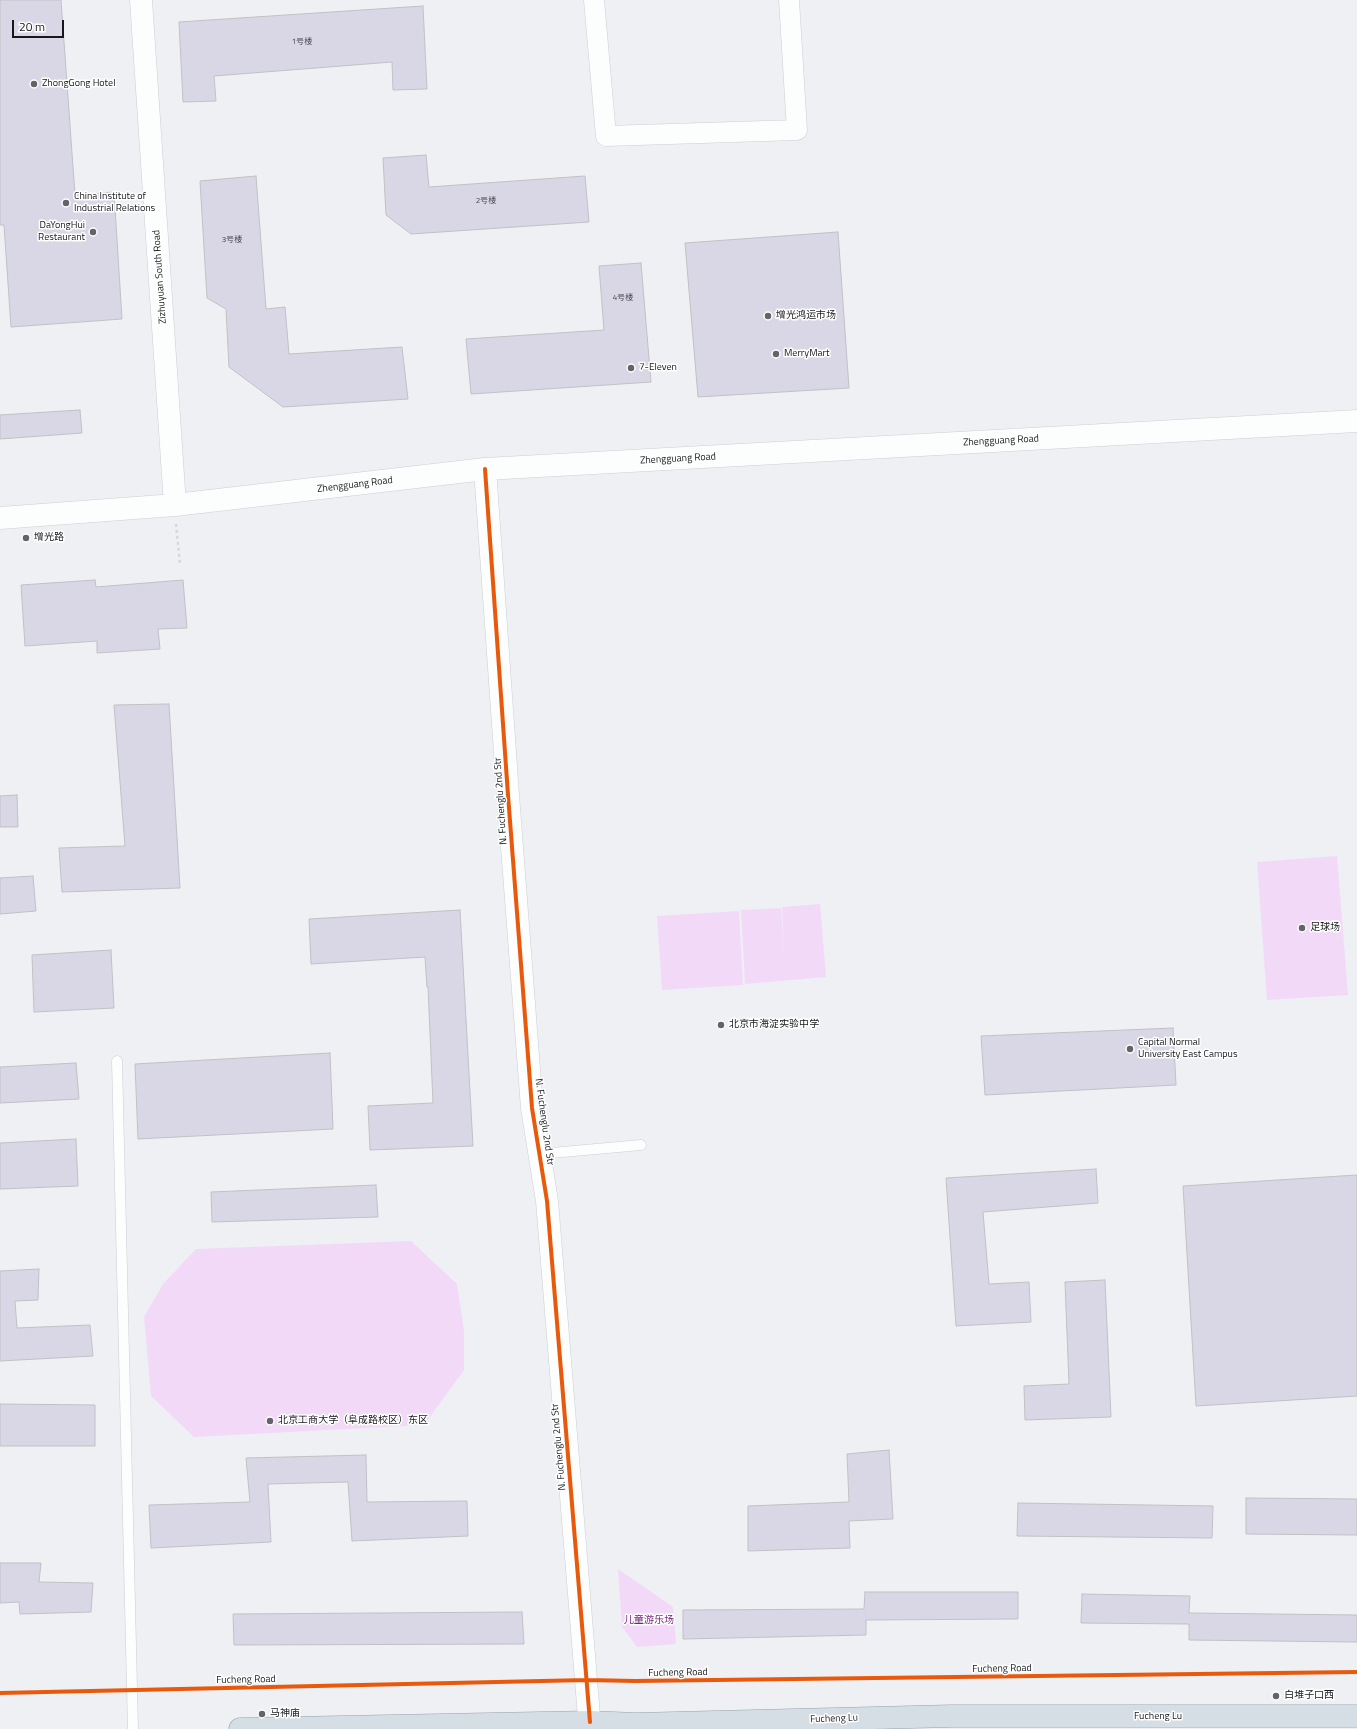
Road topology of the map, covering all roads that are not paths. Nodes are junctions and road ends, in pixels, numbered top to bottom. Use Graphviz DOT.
graph roads {
  1 [pos="141,0"];
  2 [pos="594,0"];
  3 [pos="788,0"];
  4 [pos="1357,421"];
  5 [pos="485,470"];
  6 [pos="175,505"];
  7 [pos="0,518"];
  8 [pos="117,1061"];
  9 [pos="641,1145"];
  10 [pos="540,1154"];
  11 [pos="1357,1716"];
  12 [pos="590,1726"];
  13 [pos="133,1729"];
  14 [pos="240,1729"];
  1 -- 6 [label="street, Zizhuyuan South Road"];
  2 -- 3 [label="street"];
  4 -- 5 [label="street, Zhengguang Road"];
  5 -- 6 [label="street, Zhengguang Road"];
  5 -- 10 [label="street, N. Fuchenglu 2nd Str"];
  6 -- 7 [label="street, Zhengguang Road"];
  8 -- 13 [label="lane"];
  9 -- 10 [label="lane"];
  10 -- 12 [label="street, N. Fuchenglu 2nd Str"];
  11 -- 12 [label="highway, Fucheng Lu"];
  12 -- 14 [label="highway, Fucheng Lu"];
}
